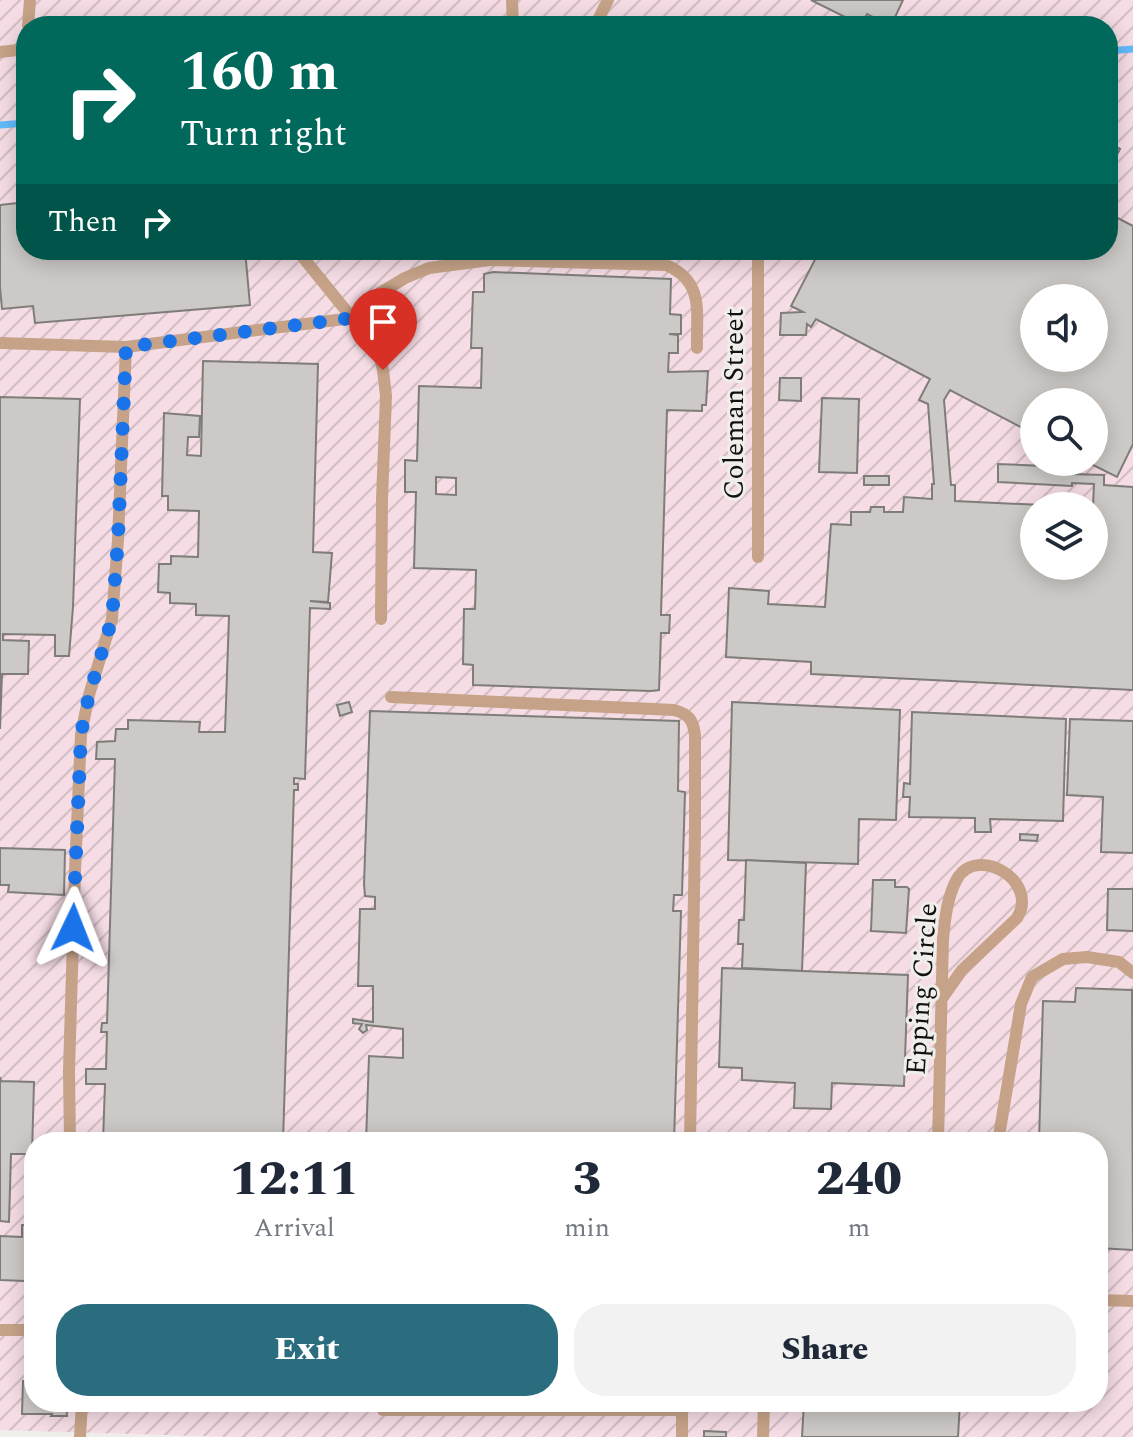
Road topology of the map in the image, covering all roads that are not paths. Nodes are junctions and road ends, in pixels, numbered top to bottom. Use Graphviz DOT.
graph roads {
  1 [pos="305,260"];
  2 [pos="758,260"];
  3 [pos="352,318"];
  4 [pos="0,343"];
  5 [pos="126,347"];
  6 [pos="697,348"];
  7 [pos="758,557"];
  8 [pos="381,619"];
  9 [pos="391,697"];
  10 [pos="1133,973"];
  11 [pos="943,997"];
  12 [pos="70,1132"];
  13 [pos="690,1132"];
  14 [pos="938,1132"];
  15 [pos="1000,1132"];
  16 [pos="1108,1300"];
  17 [pos="1133,1301"];
  18 [pos="0,1330"];
  19 [pos="24,1330"];
  20 [pos="81,1412"];
  21 [pos="682,1412"];
  22 [pos="764,1412"];
  23 [pos="80,1437"];
  24 [pos="682,1437"];
  25 [pos="763,1437"];
  1 -- 3 [label="lane"];
  2 -- 7 [label="lane, Coleman Street"];
  3 -- 5 [label="lane"];
  3 -- 6 [label="lane"];
  3 -- 8 [label="lane"];
  4 -- 5 [label="lane"];
  5 -- 12 [label="lane"];
  9 -- 13 [label="lane"];
  10 -- 15 [label="lane"];
  11 -- 11 [label="lane, Epping Circle"];
  11 -- 14 [label="lane, Epping Circle"];
  16 -- 17 [label="lane"];
  18 -- 19 [label="lane"];
  20 -- 23 [label="lane"];
  21 -- 24 [label="lane"];
  22 -- 25 [label="lane"];
}
